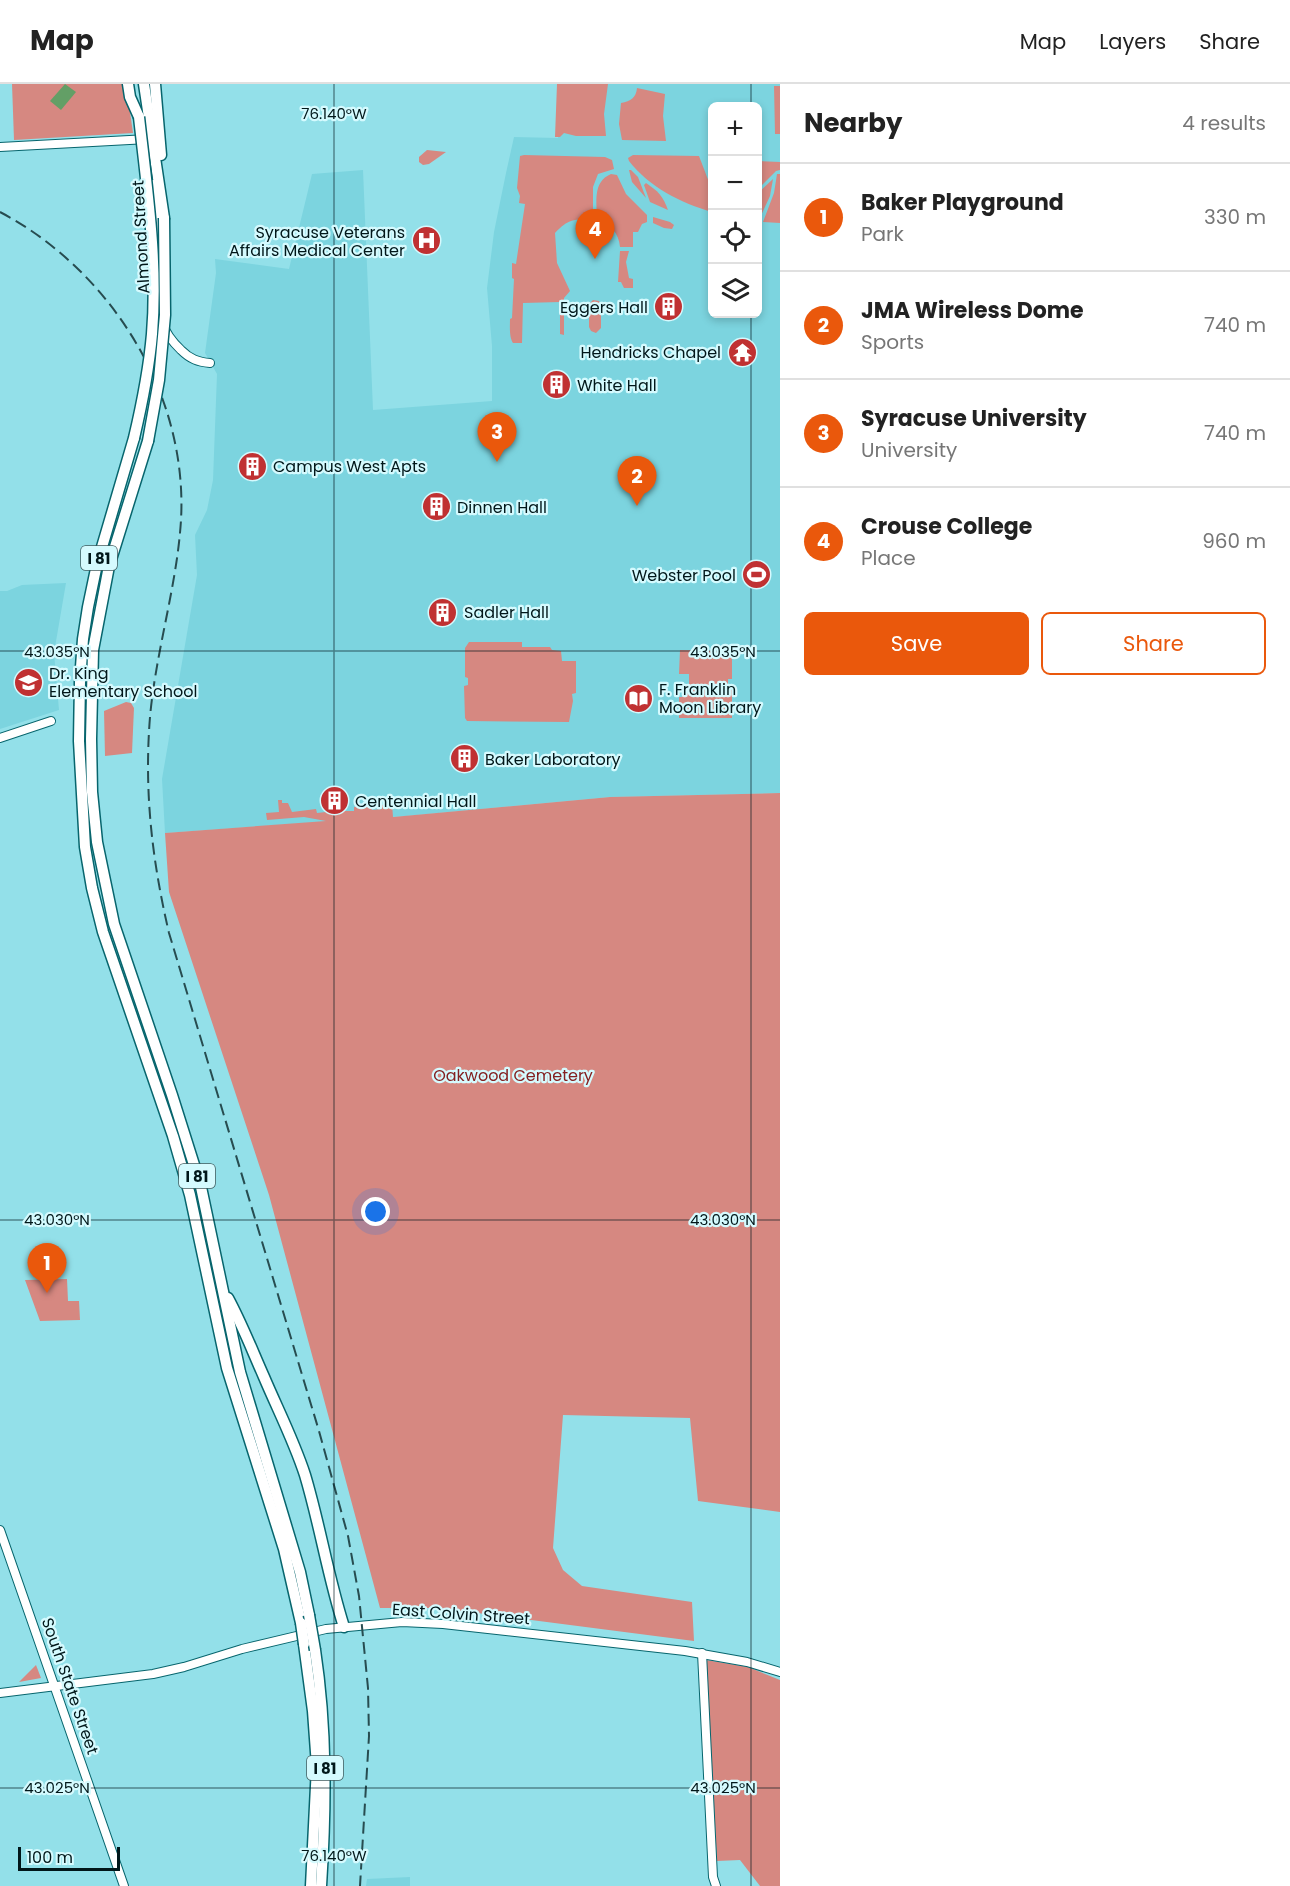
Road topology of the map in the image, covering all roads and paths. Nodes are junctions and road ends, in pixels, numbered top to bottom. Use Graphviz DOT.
graph roads {
  1 [pos="128,84"];
  2 [pos="134,84"];
  3 [pos="142,84"];
  4 [pos="155,84"];
  5 [pos="139,117"];
  6 [pos="148,139"];
  7 [pos="0,147"];
  8 [pos="164,218"];
  9 [pos="210,363"];
  10 [pos="85,680"];
  11 [pos="51,721"];
  12 [pos="0,738"];
  13 [pos="221,1284"];
  14 [pos="0,1530"];
  15 [pos="344,1627"];
  16 [pos="702,1653"];
  17 [pos="780,1672"];
  18 [pos="56,1687"];
  19 [pos="0,1693"];
  20 [pos="124,1886"];
  21 [pos="310,1886"];
  22 [pos="321,1886"];
  23 [pos="716,1886"];
  1 -- 5 [label="highway"];
  2 -- 5 [label="highway, I 81"];
  3 -- 6 [label="street, Almond Street"];
  3 -- 8 [label="highway, I 81"];
  4 -- 8 [label="highway"];
  5 -- 10 [label="highway, I 81, bridge"];
  6 -- 7 [label="street"];
  6 -- 9 [label="street, Almond Street"];
  8 -- 10 [label="highway, I 81, bridge"];
  10 -- 13 [label="highway, I 81"];
  10 -- 21 [label="highway, I 81, bridge"];
  11 -- 12 [label="street"];
  13 -- 15 [label="highway"];
  13 -- 22 [label="highway, I 81, bridge"];
  14 -- 18 [label="street, South State Street"];
  15 -- 16 [label="street, East Colvin Street"];
  15 -- 18 [label="street, East Colvin Street"];
  16 -- 17 [label="street, East Colvin Street"];
  16 -- 23 [label="street"];
  18 -- 19 [label="street, East Colvin Street"];
  18 -- 20 [label="street, South State Street"];
}
